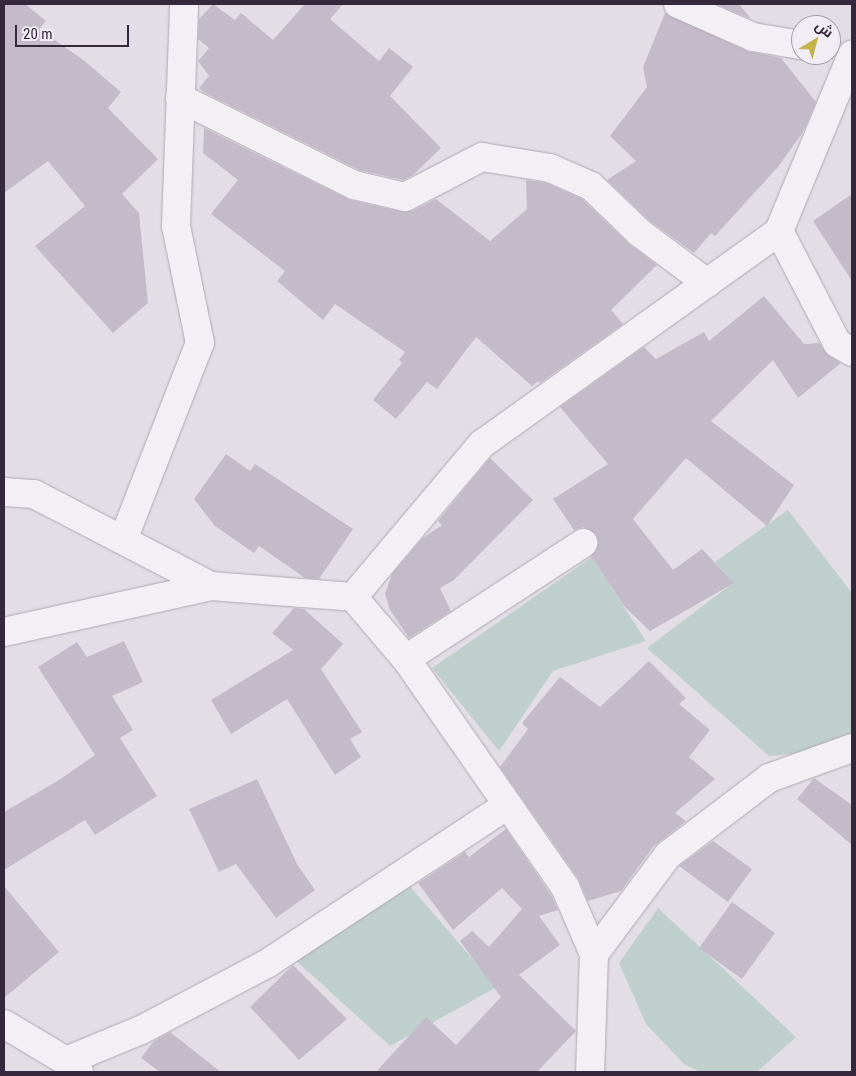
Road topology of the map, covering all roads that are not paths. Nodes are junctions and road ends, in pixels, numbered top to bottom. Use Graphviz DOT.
graph roads {
  1 [pos="184,4"];
  2 [pos="678,4"];
  3 [pos="791,43"];
  4 [pos="852,54"];
  5 [pos="180,98"];
  6 [pos="779,232"];
  7 [pos="707,283"];
  8 [pos="852,352"];
  9 [pos="4,492"];
  10 [pos="123,540"];
  11 [pos="583,543"];
  12 [pos="211,586"];
  13 [pos="353,597"];
  14 [pos="4,632"];
  15 [pos="406,659"];
  16 [pos="852,748"];
  17 [pos="508,806"];
  18 [pos="594,954"];
  19 [pos="4,1024"];
  20 [pos="72,1067"];
  21 [pos="590,1072"];
  1 -- 5 [label="street"];
  2 -- 3 [label="street"];
  4 -- 6 [label="street"];
  5 -- 7 [label="street"];
  5 -- 10 [label="street"];
  6 -- 7 [label="street"];
  6 -- 8 [label="street"];
  7 -- 13 [label="street"];
  9 -- 10 [label="street"];
  10 -- 12 [label="street"];
  11 -- 15 [label="street"];
  12 -- 13 [label="street"];
  12 -- 14 [label="street"];
  13 -- 15 [label="street"];
  15 -- 17 [label="street"];
  16 -- 18 [label="street"];
  17 -- 18 [label="street"];
  17 -- 20 [label="street"];
  18 -- 21 [label="street"];
  19 -- 20 [label="street"];
}
